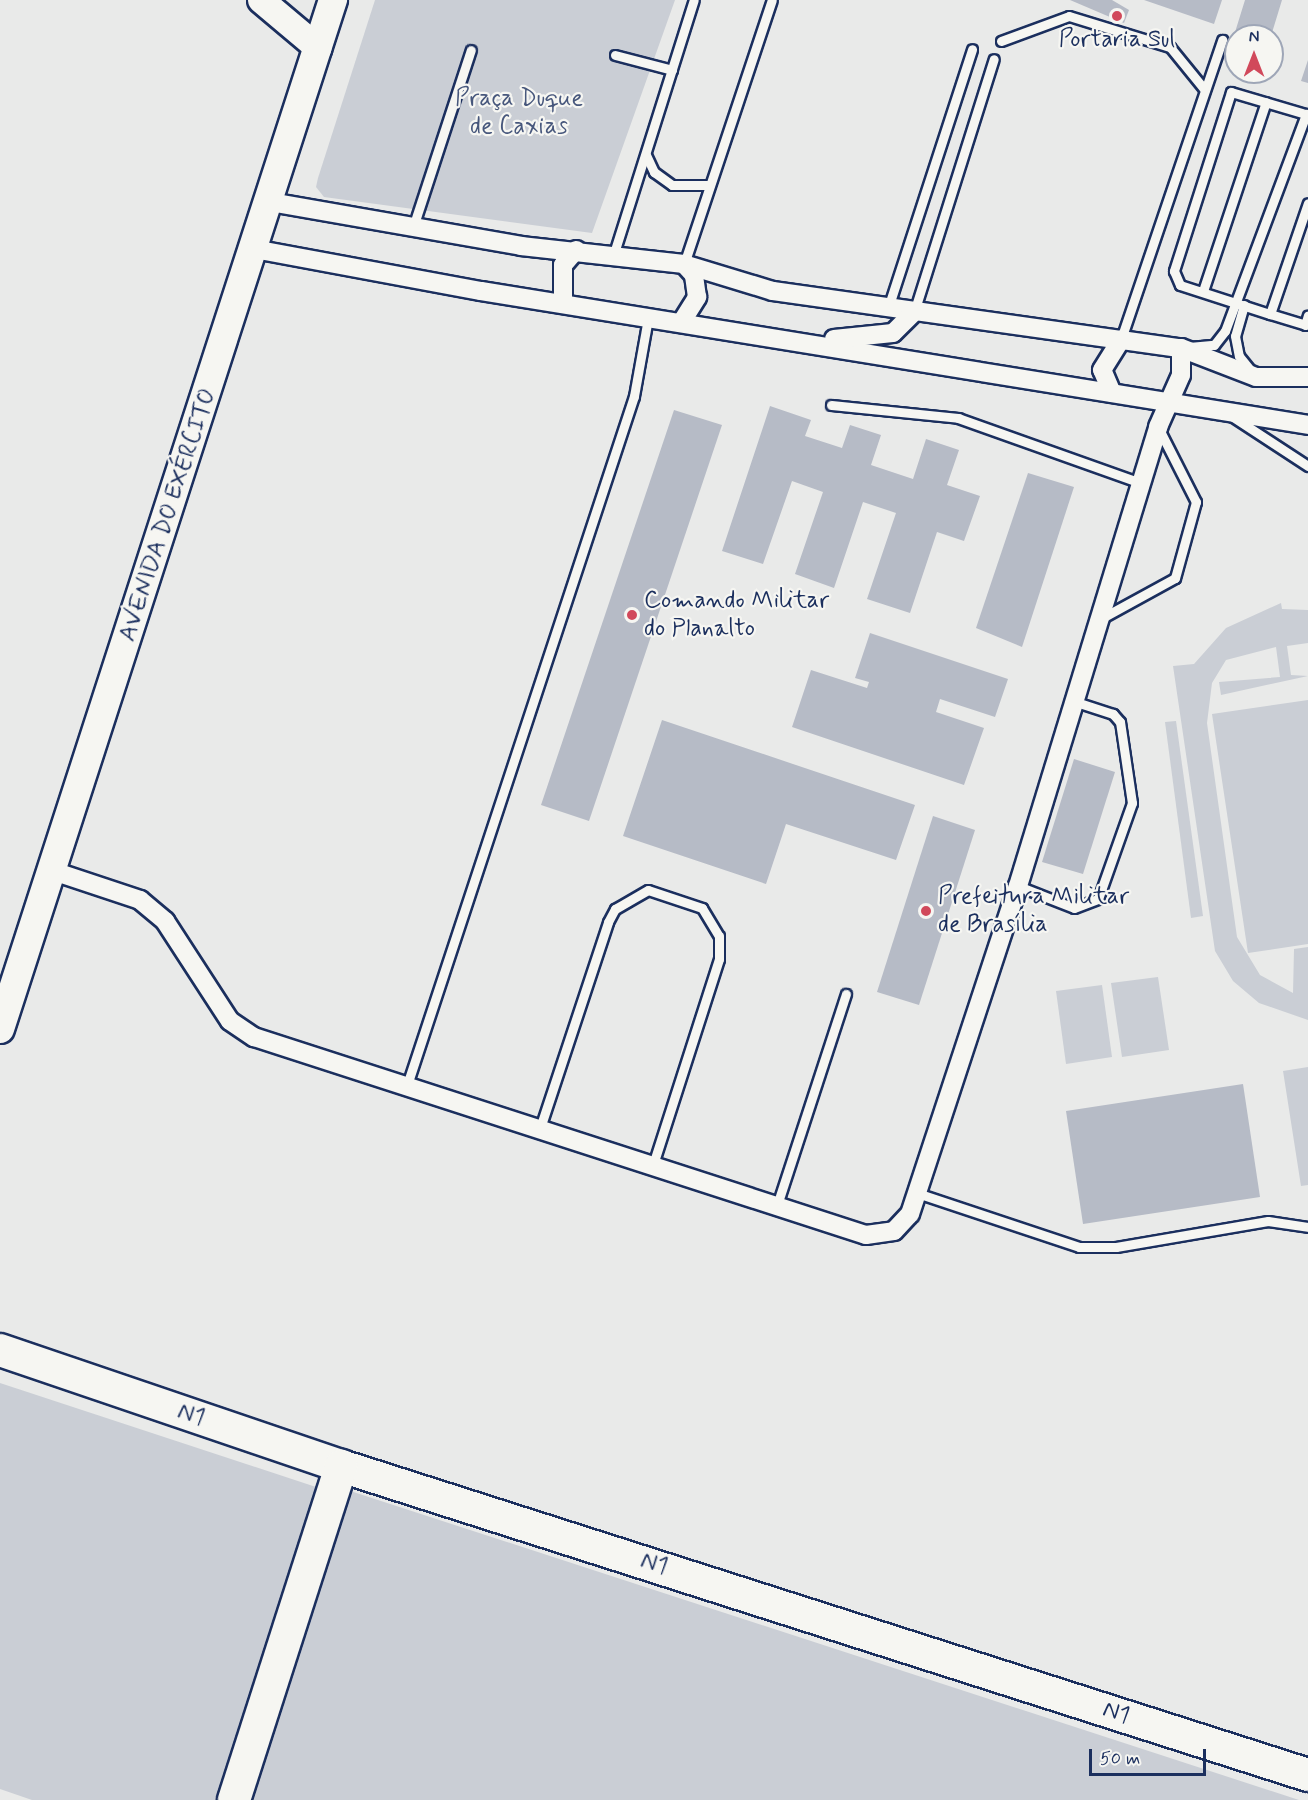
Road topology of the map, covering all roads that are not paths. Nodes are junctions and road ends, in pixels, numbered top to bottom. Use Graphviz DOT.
graph roads {
  1 [pos="261,0"];
  2 [pos="333,0"];
  3 [pos="694,0"];
  4 [pos="772,0"];
  5 [pos="1001,40"];
  6 [pos="1222,40"];
  7 [pos="318,48"];
  8 [pos="972,49"];
  9 [pos="471,50"];
  10 [pos="615,55"];
  11 [pos="994,59"];
  12 [pos="672,70"];
  13 [pos="1205,90"];
  14 [pos="1266,102"];
  15 [pos="1305,114"];
  16 [pos="646,155"];
  17 [pos="709,185"];
  18 [pos="270,202"];
  19 [pos="1308,203"];
  20 [pos="413,227"];
  21 [pos="254,249"];
  22 [pos="576,250"];
  23 [pos="614,253"];
  24 [pos="684,264"];
  25 [pos="1203,291"];
  26 [pos="1240,303"];
  27 [pos="563,304"];
  28 [pos="888,308"];
  29 [pos="914,312"];
  30 [pos="1270,314"];
  31 [pos="1308,315"];
  32 [pos="648,318"];
  33 [pos="681,323"];
  34 [pos="1121,339"];
  35 [pos="799,341"];
  36 [pos="1181,348"];
  37 [pos="1256,377"];
  38 [pos="1308,377"];
  39 [pos="1112,393"];
  40 [pos="1166,402"];
  41 [pos="831,405"];
  42 [pos="1224,411"];
  43 [pos="1308,425"];
  44 [pos="1158,427"];
  45 [pos="1308,466"];
  46 [pos="1141,483"];
  47 [pos="1097,620"];
  48 [pos="1072,700"];
  49 [pos="53,871"];
  50 [pos="1018,886"];
  51 [pos="846,994"];
  52 [pos="2,1018"];
  53 [pos="407,1085"];
  54 [pos="540,1128"];
  55 [pos="653,1165"];
  56 [pos="916,1192"];
  57 [pos="777,1205"];
  58 [pos="1308,1227"];
  59 [pos="0,1350"];
  60 [pos="341,1466"];
  61 [pos="1308,1775"];
  62 [pos="234,1800"];
  1 -- 7 [label="street"];
  2 -- 7 [label="main road, AVENIDA DO EXÉRCITO"];
  3 -- 12 [label="lane"];
  4 -- 17 [label="lane"];
  5 -- 13 [label="lane"];
  6 -- 13 [label="lane"];
  7 -- 18 [label="main road, AVENIDA DO EXÉRCITO"];
  8 -- 28 [label="lane"];
  9 -- 20 [label="lane"];
  10 -- 12 [label="lane"];
  11 -- 29 [label="lane"];
  12 -- 16 [label="lane"];
  13 -- 34 [label="lane"];
  14 -- 15 [label="lane"];
  14 -- 25 [label="lane"];
  14 -- 25 [label="lane"];
  15 -- 26 [label="lane"];
  16 -- 17 [label="lane"];
  16 -- 23 [label="lane"];
  17 -- 24 [label="lane"];
  18 -- 20 [label="street"];
  18 -- 21 [label="main road, AVENIDA DO EXÉRCITO"];
  19 -- 30 [label="lane"];
  20 -- 22 [label="street"];
  21 -- 27 [label="street"];
  21 -- 49 [label="main road, AVENIDA DO EXÉRCITO"];
  22 -- 23 [label="street"];
  22 -- 27 [label="street"];
  23 -- 24 [label="street"];
  24 -- 28 [label="street"];
  24 -- 33 [label="street"];
  25 -- 26 [label="lane"];
  26 -- 30 [label="lane"];
  26 -- 36 [label="lane"];
  26 -- 37 [label="lane"];
  27 -- 32 [label="street"];
  28 -- 29 [label="street"];
  29 -- 34 [label="street"];
  29 -- 35 [label="street"];
  30 -- 31 [label="lane"];
  32 -- 33 [label="street"];
  32 -- 53 [label="lane"];
  33 -- 35 [label="street"];
  34 -- 36 [label="street"];
  34 -- 39 [label="street"];
  35 -- 39 [label="street"];
  36 -- 37 [label="street"];
  36 -- 40 [label="street"];
  37 -- 38 [label="street"];
  39 -- 40 [label="street"];
  40 -- 42 [label="street"];
  40 -- 44 [label="street"];
  41 -- 46 [label="lane"];
  42 -- 43 [label="street"];
  42 -- 45 [label="lane"];
  44 -- 46 [label="street"];
  44 -- 47 [label="lane"];
  46 -- 47 [label="street"];
  47 -- 48 [label="street"];
  48 -- 50 [label="street"];
  48 -- 50 [label="lane"];
  49 -- 52 [label="main road, AVENIDA DO EXÉRCITO"];
  49 -- 53 [label="street"];
  50 -- 56 [label="street"];
  51 -- 57 [label="lane"];
  53 -- 54 [label="street"];
  54 -- 55 [label="street"];
  54 -- 55 [label="lane"];
  55 -- 57 [label="street"];
  56 -- 57 [label="street"];
  56 -- 58 [label="lane"];
  59 -- 60 [label="highway, N1"];
  60 -- 61 [label="highway, N1"];
  60 -- 62 [label="highway"];
}
